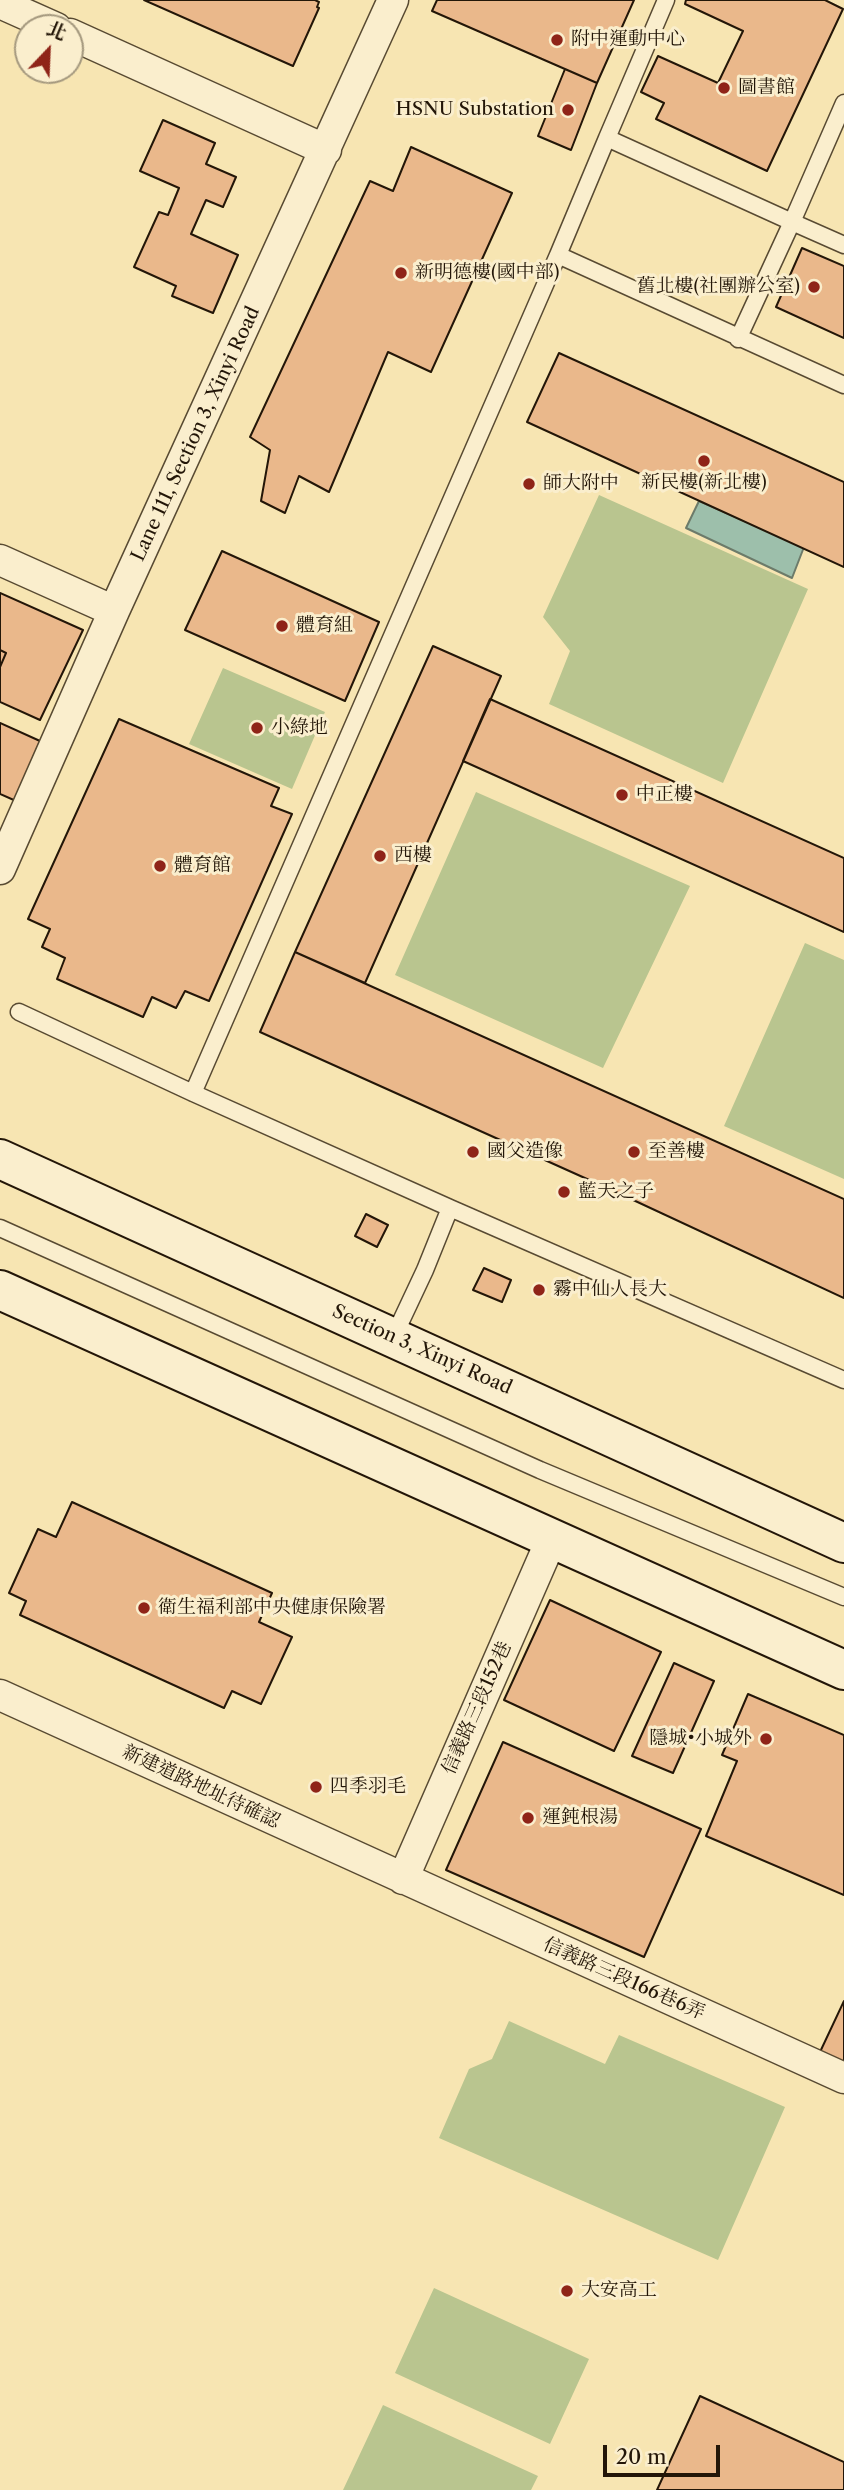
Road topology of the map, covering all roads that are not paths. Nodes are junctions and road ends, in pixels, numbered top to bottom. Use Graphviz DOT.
graph roads {
  1 [pos="393,0"];
  2 [pos="666,0"];
  3 [pos="0,2"];
  4 [pos="26,14"];
  5 [pos="84,40"];
  6 [pos="844,103"];
  7 [pos="607,138"];
  8 [pos="326,150"];
  9 [pos="792,222"];
  10 [pos="844,245"];
  11 [pos="558,256"];
  12 [pos="738,339"];
  13 [pos="844,385"];
  14 [pos="0,560"];
  15 [pos="114,611"];
  16 [pos="0,869"];
  17 [pos="19,1012"];
  18 [pos="193,1093"];
  19 [pos="0,1159"];
  20 [pos="450,1208"];
  21 [pos="0,1228"];
  22 [pos="0,1290"];
  23 [pos="394,1336"];
  24 [pos="844,1380"];
  25 [pos="552,1538"];
  26 [pos="844,1542"];
  27 [pos="844,1598"];
  28 [pos="844,1670"];
  29 [pos="0,1695"];
  30 [pos="403,1879"];
  31 [pos="844,2078"];
  1 -- 8 [label="street, Lane 111, Section 3, Xinyi Road"];
  2 -- 7 [label="lane"];
  3 -- 4 [label="street"];
  5 -- 8 [label="street"];
  6 -- 9 [label="lane"];
  7 -- 9 [label="lane"];
  7 -- 11 [label="lane"];
  8 -- 15 [label="street, Lane 111, Section 3, Xinyi Road"];
  9 -- 10 [label="lane"];
  9 -- 12 [label="lane"];
  11 -- 12 [label="lane"];
  11 -- 18 [label="lane"];
  12 -- 13 [label="lane"];
  14 -- 15 [label="street"];
  15 -- 16 [label="street, Lane 111, Section 3, Xinyi Road"];
  17 -- 18 [label="lane"];
  18 -- 20 [label="lane"];
  19 -- 23 [label="main road, Section 3, Xinyi Road"];
  20 -- 23 [label="lane"];
  20 -- 24 [label="lane"];
  21 -- 27 [label="lane"];
  22 -- 25 [label="main road"];
  23 -- 26 [label="main road, Section 3, Xinyi Road"];
  25 -- 28 [label="main road"];
  25 -- 30 [label="street, 信義路三段152巷"];
  29 -- 30 [label="street, 新建道路地址待確認"];
  30 -- 31 [label="street, 信義路三段166巷6弄"];
}
